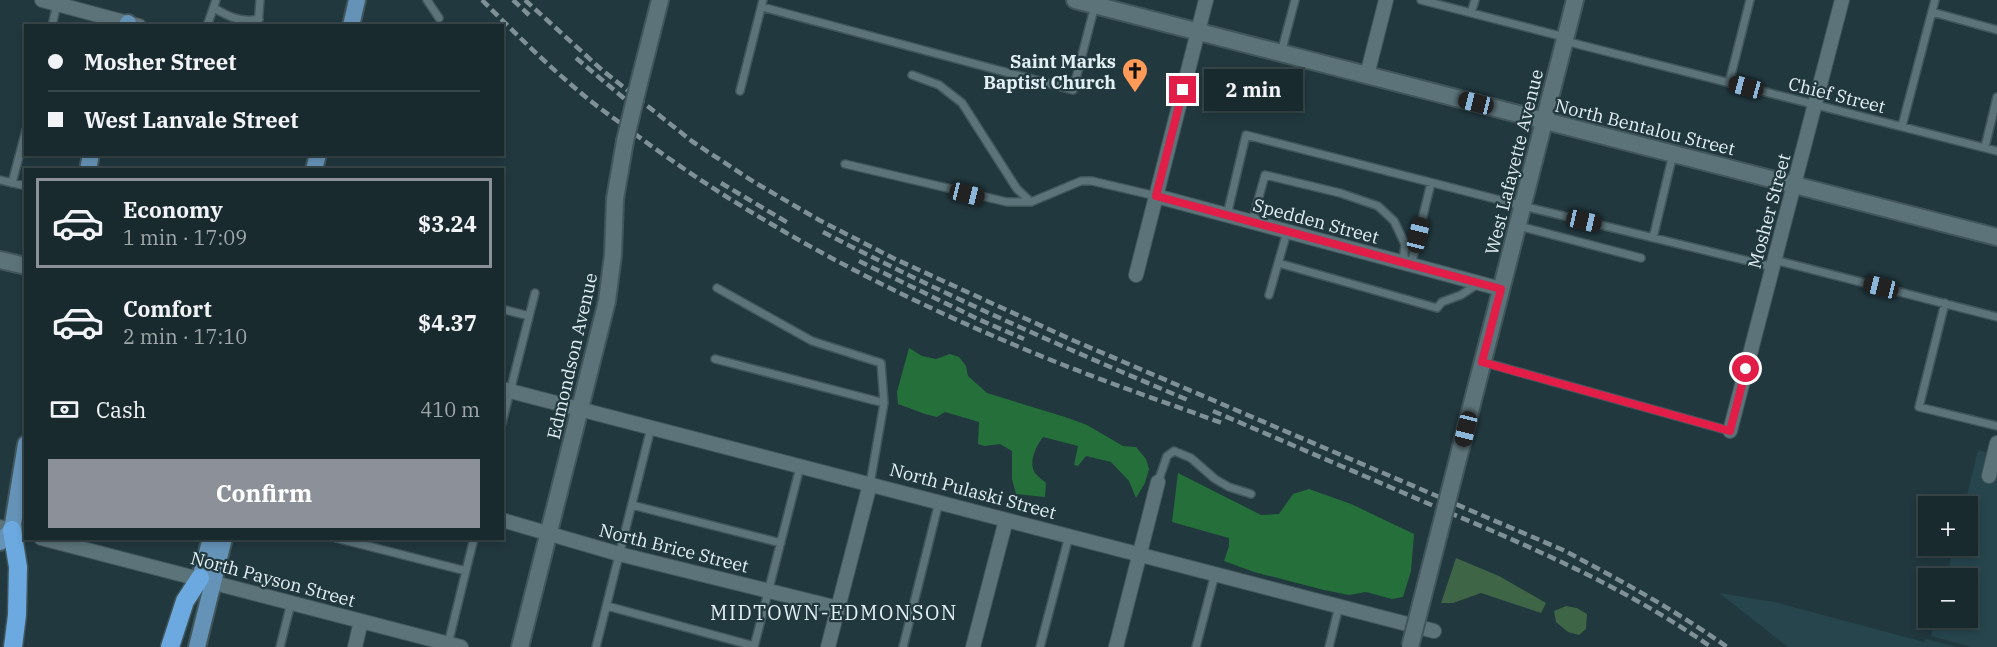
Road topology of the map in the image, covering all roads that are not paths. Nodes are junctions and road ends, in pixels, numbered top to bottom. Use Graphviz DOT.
graph roads {
  1 [pos="42,0"];
  2 [pos="216,0"];
  3 [pos="260,0"];
  4 [pos="357,0"];
  5 [pos="427,0"];
  6 [pos="660,0"];
  7 [pos="1075,0"];
  8 [pos="1206,0"];
  9 [pos="1295,0"];
  10 [pos="1386,0"];
  11 [pos="1421,0"];
  12 [pos="1474,0"];
  13 [pos="1575,0"];
  14 [pos="1750,0"];
  15 [pos="1842,0"];
  16 [pos="1935,0"];
  17 [pos="762,3"];
  18 [pos="57,4"];
  19 [pos="1095,5"];
  20 [pos="1116,5"];
  21 [pos="214,8"];
  22 [pos="1932,12"];
  23 [pos="1471,13"];
  24 [pos="439,18"];
  25 [pos="259,22"];
  26 [pos="52,24"];
  27 [pos="131,24"];
  28 [pos="208,24"];
  29 [pos="351,24"];
  30 [pos="1997,30"];
  31 [pos="1197,32"];
  32 [pos="1565,39"];
  33 [pos="1281,53"];
  34 [pos="912,75"];
  35 [pos="1367,75"];
  36 [pos="1729,83"];
  37 [pos="740,91"];
  38 [pos="1997,97"];
  39 [pos="1815,105"];
  40 [pos="1544,121"];
  41 [pos="1902,126"];
  42 [pos="24,138"];
  43 [pos="1985,147"];
  44 [pos="1997,151"];
  45 [pos="1673,154"];
  46 [pos="845,164"];
  47 [pos="0,180"];
  48 [pos="12,183"];
  49 [pos="1431,183"];
  50 [pos="1794,185"];
  51 [pos="24,186"];
  52 [pos="1156,196"];
  53 [pos="1031,202"];
  54 [pos="1522,206"];
  55 [pos="1227,215"];
  56 [pos="1252,222"];
  57 [pos="1518,226"];
  58 [pos="1287,232"];
  59 [pos="1997,237"];
  60 [pos="1653,238"];
  61 [pos="1641,258"];
  62 [pos="0,260"];
  63 [pos="1278,264"];
  64 [pos="1407,264"];
  65 [pos="1774,264"];
  66 [pos="24,266"];
  67 [pos="1136,275"];
  68 [pos="1479,283"];
  69 [pos="717,288"];
  70 [pos="1501,289"];
  71 [pos="535,293"];
  72 [pos="1269,295"];
  73 [pos="1945,303"];
  74 [pos="504,310"];
  75 [pos="529,316"];
  76 [pos="1997,317"];
  77 [pos="715,359"];
  78 [pos="1482,362"];
  79 [pos="507,390"];
  80 [pos="884,403"];
  81 [pos="504,410"];
  82 [pos="580,410"];
  83 [pos="1997,426"];
  84 [pos="651,428"];
  85 [pos="1730,431"];
  86 [pos="1996,448"];
  87 [pos="24,454"];
  88 [pos="800,467"];
  89 [pos="1989,476"];
  90 [pos="1158,482"];
  91 [pos="870,484"];
  92 [pos="1251,494"];
  93 [pos="939,502"];
  94 [pos="632,505"];
  95 [pos="1006,520"];
  96 [pos="504,521"];
  97 [pos="9,533"];
  98 [pos="549,534"];
  99 [pos="1069,536"];
  100 [pos="49,540"];
  101 [pos="211,540"];
  102 [pos="223,540"];
  103 [pos="344,540"];
  104 [pos="474,540"];
  105 [pos="781,543"];
  106 [pos="619,554"];
  107 [pos="1140,554"];
  108 [pos="466,571"];
  109 [pos="1215,574"];
  110 [pos="207,580"];
  111 [pos="769,590"];
  112 [pos="291,603"];
  113 [pos="607,606"];
  114 [pos="1339,606"];
  115 [pos="838,608"];
  116 [pos="361,621"];
  117 [pos="1415,626"];
  118 [pos="1434,631"];
  119 [pos="428,643"];
  120 [pos="455,645"];
  121 [pos="754,646"];
  122 [pos="13,647"];
  123 [pos="170,647"];
  124 [pos="181,647"];
  125 [pos="197,647"];
  126 [pos="280,647"];
  127 [pos="355,647"];
  128 [pos="520,647"];
  129 [pos="596,647"];
  130 [pos="828,647"];
  131 [pos="903,647"];
  132 [pos="973,647"];
  133 [pos="1040,647"];
  134 [pos="1116,647"];
  135 [pos="1196,647"];
  136 [pos="1329,647"];
  137 [pos="1410,647"];
  1 -- 18 [label="street"];
  2 -- 21 [label="lane"];
  3 -- 25 [label="lane"];
  4 -- 29 [label="main road"];
  5 -- 24 [label="lane"];
  6 -- 82 [label="main road, Edmondson Avenue, bridge"];
  7 -- 19 [label="main road, North Bentalou Street"];
  8 -- 31 [label="street"];
  9 -- 33 [label="lane"];
  10 -- 35 [label="street"];
  11 -- 23 [label="lane, Chief Street"];
  12 -- 23 [label="lane"];
  13 -- 32 [label="main road, West Lafayette Avenue"];
  14 -- 36 [label="lane"];
  15 -- 39 [label="street, Mosher Street"];
  16 -- 22 [label="lane"];
  17 -- 19 [label="lane"];
  17 -- 37 [label="lane"];
  18 -- 26 [label="lane"];
  18 -- 27 [label="street"];
  19 -- 20 [label="main road, North Bentalou Street"];
  20 -- 31 [label="main road, North Bentalou Street"];
  21 -- 25 [label="lane"];
  21 -- 28 [label="lane"];
  22 -- 30 [label="lane"];
  22 -- 41 [label="lane"];
  23 -- 32 [label="lane, Chief Street"];
  31 -- 33 [label="main road, North Bentalou Street"];
  31 -- 52 [label="street"];
  32 -- 36 [label="lane, Chief Street"];
  32 -- 40 [label="main road, West Lafayette Avenue"];
  33 -- 35 [label="main road, North Bentalou Street"];
  34 -- 53 [label="lane"];
  35 -- 40 [label="main road, North Bentalou Street"];
  36 -- 39 [label="lane, Chief Street"];
  38 -- 43 [label="lane"];
  39 -- 41 [label="lane, Chief Street"];
  39 -- 50 [label="street, Mosher Street"];
  40 -- 45 [label="main road, North Bentalou Street"];
  40 -- 54 [label="main road, West Lafayette Avenue"];
  41 -- 43 [label="lane, Chief Street"];
  42 -- 48 [label="lane"];
  43 -- 44 [label="lane, Chief Street"];
  45 -- 50 [label="main road, North Bentalou Street"];
  45 -- 60 [label="lane"];
  46 -- 53 [label="lane"];
  47 -- 48 [label="lane"];
  48 -- 51 [label="lane"];
  49 -- 54 [label="lane"];
  49 -- 55 [label="lane"];
  49 -- 64 [label="lane"];
  50 -- 59 [label="main road, North Bentalou Street"];
  50 -- 65 [label="street, Mosher Street"];
  52 -- 53 [label="lane"];
  52 -- 55 [label="street, Spedden Street"];
  52 -- 67 [label="street"];
  54 -- 57 [label="main road, West Lafayette Avenue"];
  54 -- 60 [label="lane"];
  55 -- 56 [label="street, Spedden Street"];
  56 -- 58 [label="street, Spedden Street"];
  56 -- 64 [label="lane"];
  57 -- 61 [label="lane"];
  57 -- 70 [label="main road, West Lafayette Avenue"];
  58 -- 63 [label="lane"];
  58 -- 64 [label="street, Spedden Street"];
  60 -- 65 [label="lane"];
  62 -- 66 [label="main road"];
  63 -- 68 [label="lane"];
  63 -- 72 [label="lane"];
  64 -- 68 [label="street, Spedden Street"];
  65 -- 73 [label="lane"];
  65 -- 85 [label="street, Mosher Street"];
  68 -- 70 [label="street, Spedden Street"];
  69 -- 80 [label="lane"];
  70 -- 78 [label="main road, West Lafayette Avenue"];
  71 -- 75 [label="lane"];
  73 -- 76 [label="lane"];
  73 -- 83 [label="lane"];
  74 -- 75 [label="lane"];
  75 -- 79 [label="lane"];
  77 -- 80 [label="lane"];
  78 -- 85 [label="lane"];
  78 -- 137 [label="main road, West Lafayette Avenue, bridge"];
  79 -- 81 [label="lane"];
  79 -- 82 [label="street, North Pulaski Street"];
  80 -- 91 [label="lane"];
  82 -- 84 [label="street, North Pulaski Street"];
  82 -- 98 [label="main road, Edmondson Avenue"];
  84 -- 88 [label="street, North Pulaski Street"];
  84 -- 94 [label="lane"];
  86 -- 89 [label="street"];
  87 -- 97 [label="main road"];
  88 -- 91 [label="street, North Pulaski Street"];
  88 -- 105 [label="lane"];
  90 -- 92 [label="lane"];
  90 -- 107 [label="street"];
  91 -- 93 [label="street, North Pulaski Street"];
  91 -- 115 [label="street"];
  93 -- 95 [label="street, North Pulaski Street"];
  93 -- 131 [label="lane"];
  94 -- 105 [label="lane"];
  94 -- 106 [label="lane"];
  95 -- 99 [label="street, North Pulaski Street"];
  95 -- 132 [label="street"];
  96 -- 98 [label="street, North Brice Street"];
  97 -- 122 [label="highway"];
  98 -- 106 [label="street, North Brice Street"];
  98 -- 128 [label="main road, Edmondson Avenue"];
  99 -- 107 [label="street, North Pulaski Street"];
  99 -- 133 [label="lane"];
  100 -- 110 [label="street, North Payson Street"];
  101 -- 110 [label="main road"];
  102 -- 110 [label="main road"];
  103 -- 108 [label="lane"];
  104 -- 108 [label="lane"];
  105 -- 111 [label="lane"];
  106 -- 111 [label="street, North Brice Street"];
  106 -- 113 [label="lane"];
  107 -- 109 [label="street, North Pulaski Street"];
  107 -- 134 [label="street"];
  108 -- 120 [label="lane"];
  109 -- 114 [label="street, North Pulaski Street"];
  109 -- 135 [label="lane"];
  110 -- 112 [label="street, North Payson Street"];
  110 -- 123 [label="highway"];
  110 -- 124 [label="highway"];
  110 -- 125 [label="main road"];
  111 -- 115 [label="street, North Brice Street"];
  111 -- 121 [label="lane"];
  112 -- 116 [label="street, North Payson Street"];
  112 -- 126 [label="lane"];
  113 -- 121 [label="lane"];
  113 -- 129 [label="lane"];
  114 -- 117 [label="street, North Pulaski Street"];
  114 -- 136 [label="lane"];
  115 -- 130 [label="street"];
  116 -- 119 [label="street, North Payson Street"];
  116 -- 127 [label="street"];
  117 -- 118 [label="street, North Pulaski Street"];
  117 -- 137 [label="street, West Lafayette Avenue"];
  119 -- 120 [label="street, North Payson Street"];
}
